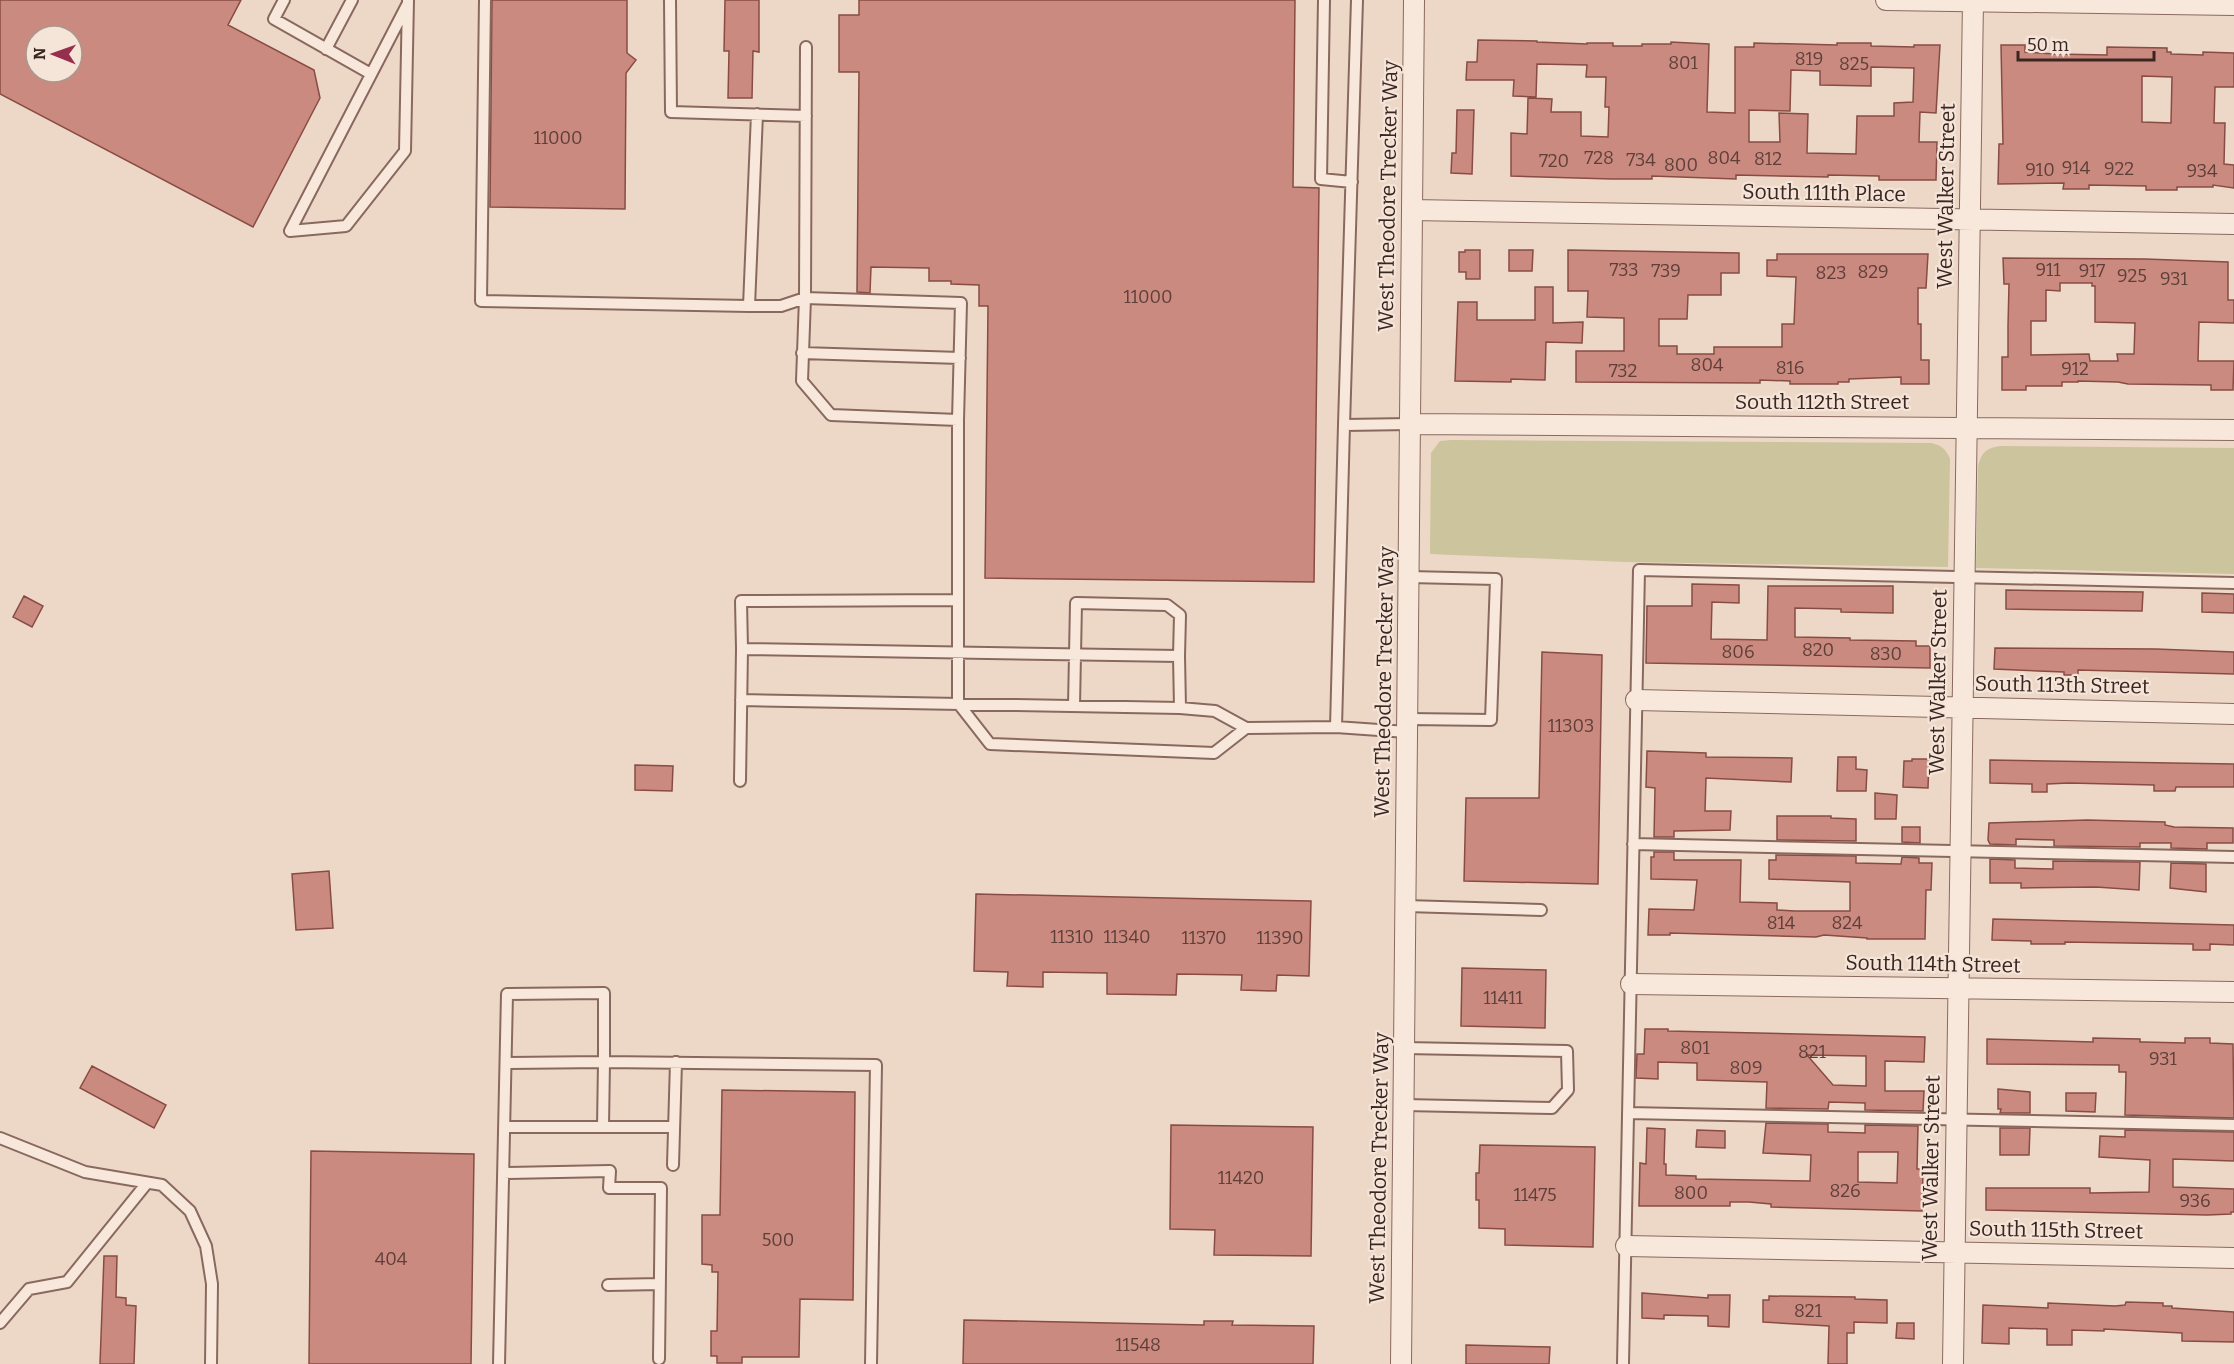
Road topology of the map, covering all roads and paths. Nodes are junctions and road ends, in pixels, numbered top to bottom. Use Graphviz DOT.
graph roads {
  1 [pos="284,0"];
  2 [pos="352,0"];
  3 [pos="485,0"];
  4 [pos="670,0"];
  5 [pos="1324,0"];
  6 [pos="1357,0"];
  7 [pos="1414,0"];
  8 [pos="1886,0"];
  9 [pos="408,1"];
  10 [pos="1973,1"];
  11 [pos="2234,5"];
  12 [pos="806,47"];
  13 [pos="326,49"];
  14 [pos="371,74"];
  15 [pos="757,114"];
  16 [pos="806,116"];
  17 [pos="1352,182"];
  18 [pos="1412,210"];
  19 [pos="1969,219"];
  20 [pos="2234,224"];
  21 [pos="805,298"];
  22 [pos="749,306"];
  23 [pos="802,353"];
  24 [pos="960,358"];
  25 [pos="958,420"];
  26 [pos="1410,424"];
  27 [pos="1344,425"];
  28 [pos="1967,427"];
  29 [pos="2234,430"];
  30 [pos="1964,577"];
  31 [pos="1409,578"];
  32 [pos="2234,583"];
  33 [pos="957,600"];
  34 [pos="742,649"];
  35 [pos="958,652"];
  36 [pos="1075,654"];
  37 [pos="1179,656"];
  38 [pos="741,700"];
  39 [pos="1636,700"];
  40 [pos="958,703"];
  41 [pos="1074,705"];
  42 [pos="1962,707"];
  43 [pos="1180,708"];
  44 [pos="2234,714"];
  45 [pos="1407,725"];
  46 [pos="1336,727"];
  47 [pos="1246,728"];
  48 [pos="740,781"];
  49 [pos="1634,844"];
  50 [pos="1960,852"];
  51 [pos="2234,856"];
  52 [pos="1406,906"];
  53 [pos="1541,910"];
  54 [pos="1631,984"];
  55 [pos="1958,988"];
  56 [pos="2234,992"];
  57 [pos="1404,1048"];
  58 [pos="604,1062"];
  59 [pos="676,1062"];
  60 [pos="506,1063"];
  61 [pos="1404,1105"];
  62 [pos="1628,1113"];
  63 [pos="1956,1119"];
  64 [pos="2234,1125"];
  65 [pos="504,1127"];
  66 [pos="603,1127"];
  67 [pos="674,1127"];
  68 [pos="0,1138"];
  69 [pos="673,1165"];
  70 [pos="503,1173"];
  71 [pos="147,1183"];
  72 [pos="1626,1246"];
  73 [pos="1954,1252"];
  74 [pos="2234,1258"];
  75 [pos="660,1284"];
  76 [pos="608,1285"];
  77 [pos="0,1323"];
  78 [pos="658,1359"];
  79 [pos="211,1364"];
  80 [pos="499,1364"];
  81 [pos="871,1364"];
  82 [pos="1401,1364"];
  83 [pos="1623,1364"];
  84 [pos="1953,1364"];
  1 -- 13 [label="lane"];
  2 -- 13 [label="lane"];
  3 -- 22 [label="lane"];
  4 -- 15 [label="lane"];
  5 -- 17 [label="lane"];
  6 -- 17 [label="lane"];
  7 -- 18 [label="street, West Theodore Trecker Way"];
  8 -- 10 [label="street"];
  9 -- 14 [label="lane"];
  9 -- 14 [label="lane"];
  10 -- 11 [label="street"];
  10 -- 19 [label="street, West Walker Street"];
  12 -- 16 [label="lane"];
  13 -- 14 [label="lane"];
  15 -- 16 [label="lane"];
  15 -- 22 [label="lane"];
  16 -- 21 [label="lane"];
  17 -- 27 [label="lane"];
  18 -- 19 [label="street, South 111th Place"];
  18 -- 26 [label="street, West Theodore Trecker Way"];
  19 -- 20 [label="street, South 111th Place"];
  19 -- 28 [label="street, West Walker Street"];
  21 -- 22 [label="lane"];
  21 -- 23 [label="lane"];
  21 -- 24 [label="lane"];
  23 -- 24 [label="lane"];
  23 -- 25 [label="lane"];
  24 -- 25 [label="lane"];
  25 -- 33 [label="lane"];
  26 -- 27 [label="lane"];
  26 -- 28 [label="street, South 112th Street"];
  26 -- 31 [label="street, West Theodore Trecker Way"];
  27 -- 46 [label="lane"];
  28 -- 29 [label="street, South 112th Street"];
  28 -- 30 [label="street, West Walker Street"];
  30 -- 32 [label="lane"];
  30 -- 39 [label="lane"];
  30 -- 42 [label="street, West Walker Street"];
  31 -- 45 [label="street, West Theodore Trecker Way"];
  31 -- 45 [label="lane"];
  33 -- 34 [label="lane"];
  33 -- 35 [label="lane"];
  34 -- 35 [label="lane"];
  34 -- 38 [label="lane"];
  35 -- 36 [label="lane"];
  35 -- 40 [label="lane"];
  36 -- 37 [label="lane"];
  36 -- 37 [label="lane"];
  36 -- 41 [label="lane"];
  37 -- 43 [label="lane"];
  38 -- 40 [label="lane"];
  38 -- 48 [label="lane"];
  39 -- 42 [label="street, South 113th Street"];
  39 -- 49 [label="lane"];
  40 -- 41 [label="lane"];
  40 -- 47 [label="lane"];
  41 -- 43 [label="lane"];
  42 -- 44 [label="street, South 113th Street"];
  42 -- 50 [label="street, West Walker Street"];
  43 -- 47 [label="lane"];
  45 -- 46 [label="lane"];
  45 -- 52 [label="street, West Theodore Trecker Way"];
  46 -- 47 [label="lane"];
  49 -- 50 [label="lane"];
  49 -- 54 [label="lane"];
  50 -- 51 [label="lane"];
  50 -- 55 [label="street, West Walker Street"];
  52 -- 53 [label="lane"];
  52 -- 57 [label="street, West Theodore Trecker Way"];
  54 -- 55 [label="street, South 114th Street"];
  54 -- 62 [label="lane"];
  55 -- 56 [label="street, South 114th Street"];
  55 -- 63 [label="street, West Walker Street"];
  57 -- 61 [label="street, West Theodore Trecker Way"];
  57 -- 61 [label="lane"];
  58 -- 59 [label="lane"];
  58 -- 60 [label="lane"];
  58 -- 60 [label="lane"];
  58 -- 66 [label="lane"];
  59 -- 67 [label="lane"];
  59 -- 81 [label="lane"];
  60 -- 65 [label="lane"];
  61 -- 82 [label="street, West Theodore Trecker Way"];
  62 -- 63 [label="lane"];
  62 -- 72 [label="lane"];
  63 -- 64 [label="lane"];
  63 -- 73 [label="street, West Walker Street"];
  65 -- 66 [label="lane"];
  65 -- 70 [label="lane"];
  66 -- 67 [label="lane"];
  67 -- 69 [label="lane"];
  68 -- 71 [label="lane"];
  70 -- 75 [label="lane"];
  70 -- 80 [label="lane"];
  71 -- 77 [label="lane"];
  71 -- 79 [label="lane"];
  72 -- 73 [label="street, South 115th Street"];
  72 -- 83 [label="lane"];
  73 -- 74 [label="street, South 115th Street"];
  73 -- 84 [label="street, West Walker Street"];
  75 -- 76 [label="lane"];
  75 -- 78 [label="lane"];
}
